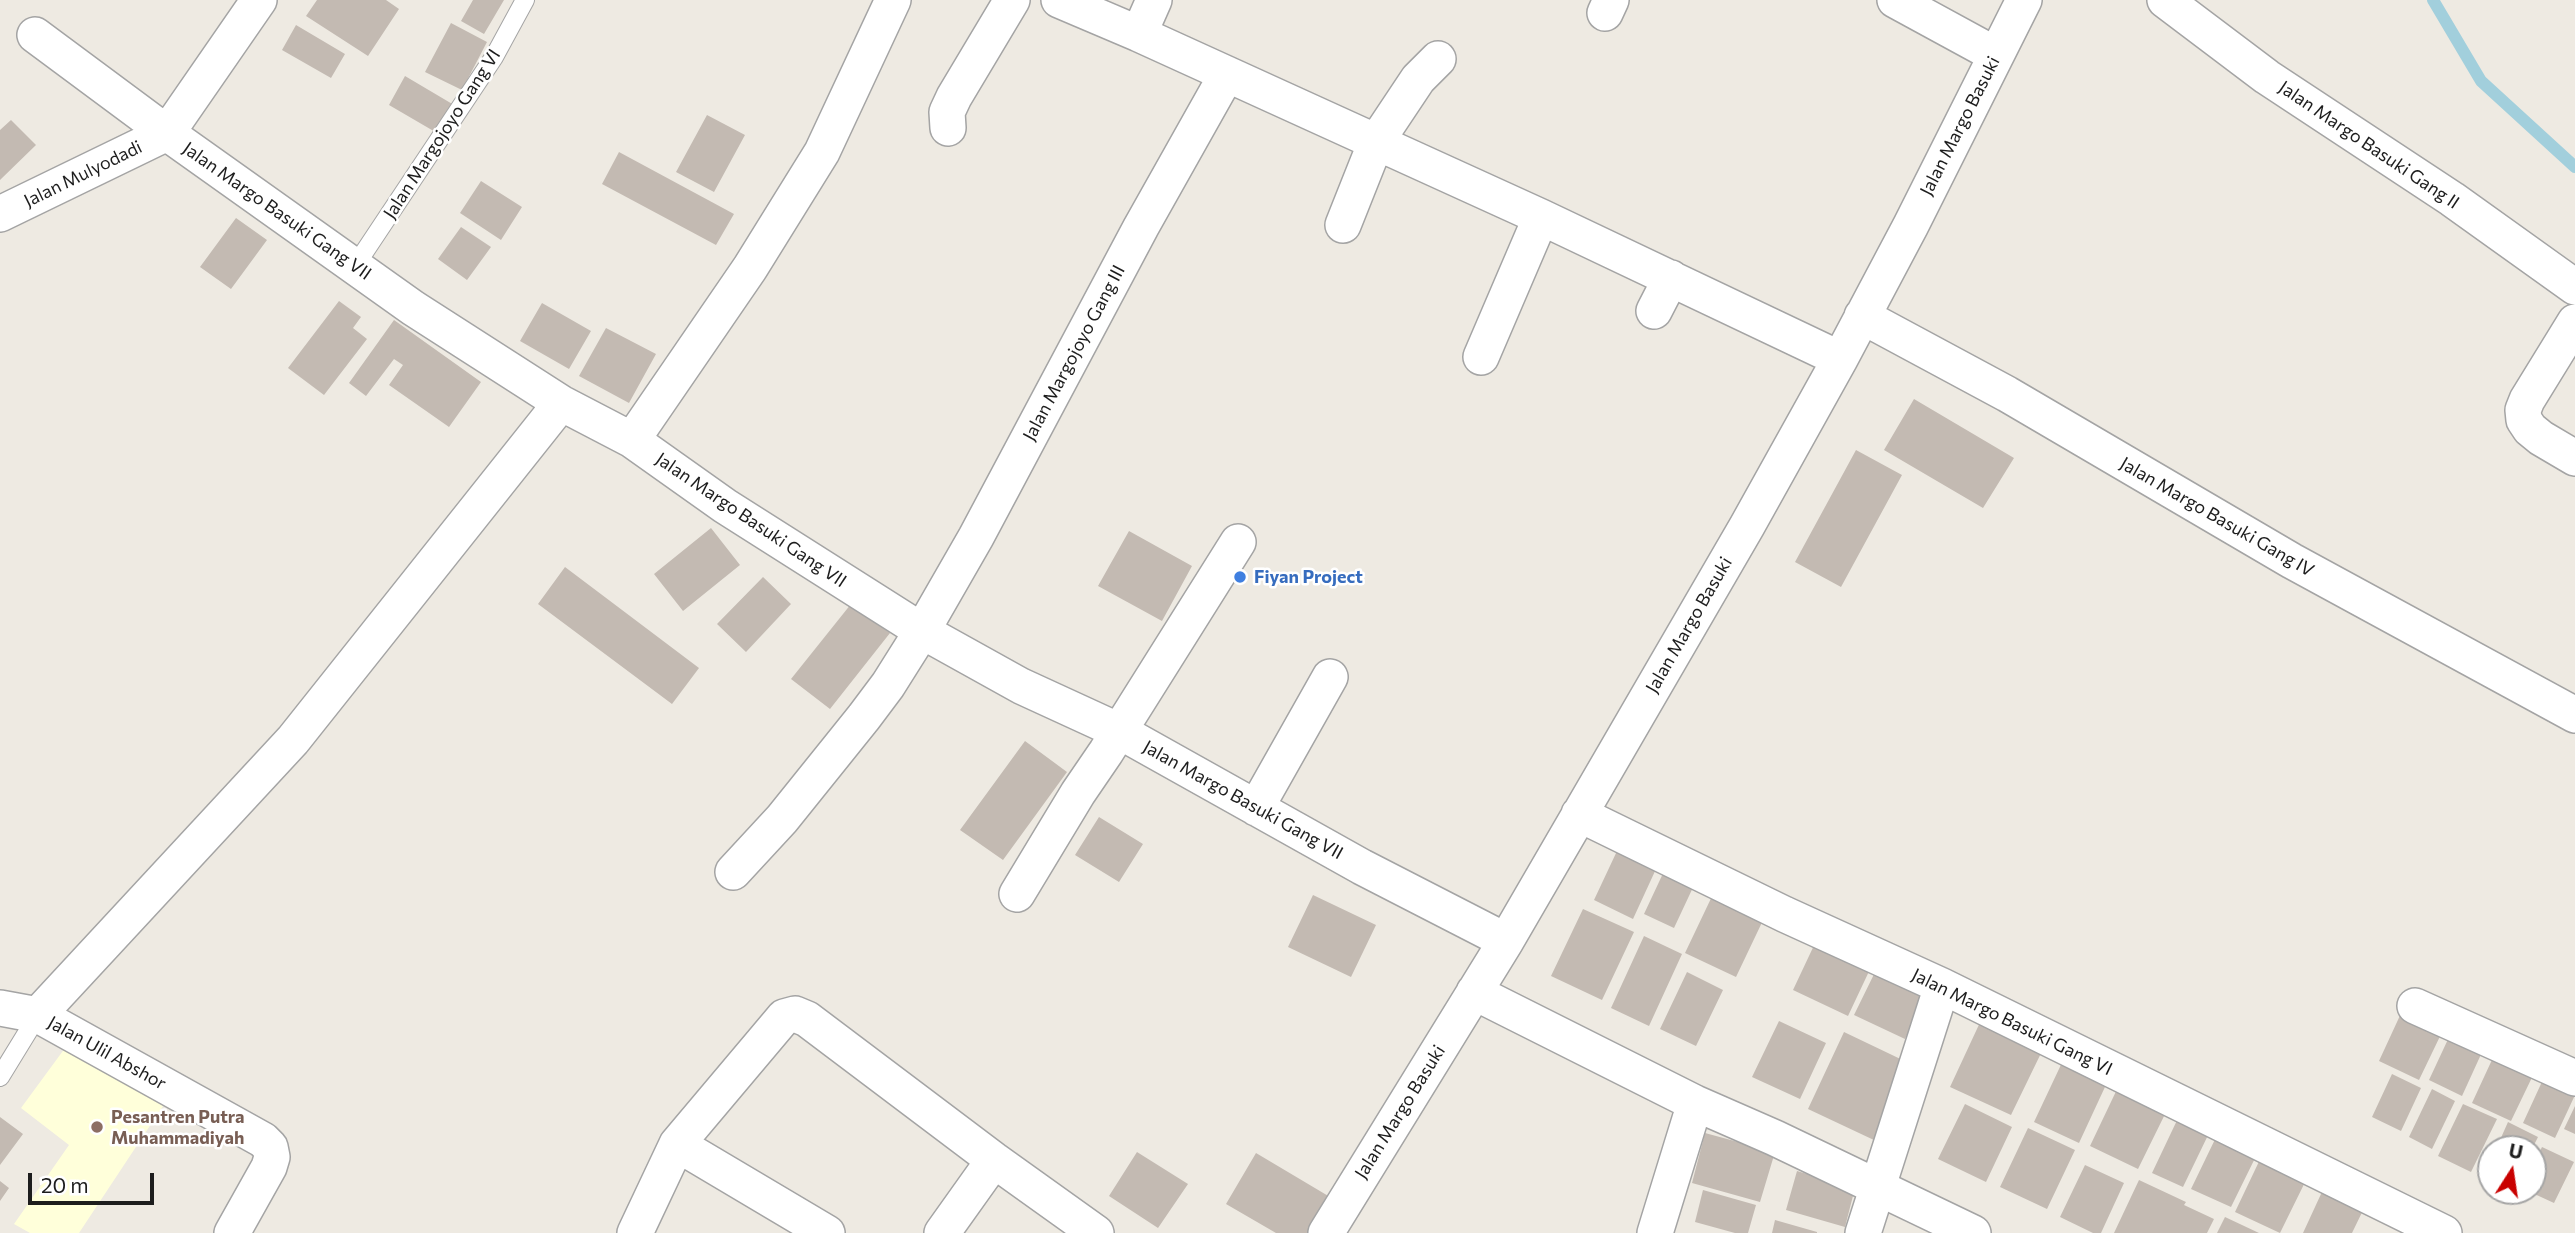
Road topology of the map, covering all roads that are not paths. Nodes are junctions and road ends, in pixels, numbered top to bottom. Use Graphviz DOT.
graph roads {
  1 [pos="259,0"];
  2 [pos="525,0"];
  3 [pos="893,0"];
  4 [pos="1012,0"];
  5 [pos="1059,0"];
  6 [pos="1154,0"];
  7 [pos="1895,0"];
  8 [pos="2024,0"];
  9 [pos="2165,0"];
  10 [pos="1139,34"];
  11 [pos="36,35"];
  12 [pos="1996,55"];
  13 [pos="1438,59"];
  14 [pos="1227,74"];
  15 [pos="948,128"];
  16 [pos="167,133"];
  17 [pos="1376,142"];
  18 [pos="0,214"];
  19 [pos="1541,217"];
  20 [pos="1343,225"];
  21 [pos="355,267"];
  22 [pos="1671,278"];
  23 [pos="2575,287"];
  24 [pos="1654,311"];
  25 [pos="1862,316"];
  26 [pos="2575,321"];
  27 [pos="1481,357"];
  28 [pos="1840,359"];
  29 [pos="561,403"];
  30 [pos="632,440"];
  31 [pos="2575,458"];
  32 [pos="1238,542"];
  33 [pos="922,632"];
  34 [pos="1330,677"];
  35 [pos="2575,715"];
  36 [pos="1119,731"];
  37 [pos="1256,808"];
  38 [pos="1579,814"];
  39 [pos="733,872"];
  40 [pos="1017,894"];
  41 [pos="1506,941"];
  42 [pos="1942,986"];
  43 [pos="1474,992"];
  44 [pos="2415,1006"];
  45 [pos="0,1008"];
  46 [pos="38,1015"];
  47 [pos="0,1077"];
  48 [pos="2575,1078"];
  49 [pos="1695,1103"];
  50 [pos="677,1144"];
  51 [pos="994,1160"];
  52 [pos="1878,1186"];
  53 [pos="814,1229"];
  54 [pos="232,1233"];
  55 [pos="635,1233"];
  56 [pos="942,1233"];
  57 [pos="1096,1233"];
  58 [pos="1326,1233"];
  59 [pos="1656,1233"];
  60 [pos="1863,1233"];
  61 [pos="1973,1233"];
  62 [pos="2444,1233"];
  1 -- 16 [label="street"];
  2 -- 21 [label="lane, Jalan Margojoyo Gang VI"];
  3 -- 30 [label="street"];
  4 -- 15 [label="street"];
  5 -- 10 [label="street"];
  6 -- 10 [label="street"];
  7 -- 12 [label="street"];
  8 -- 12 [label="street, Jalan Margo Basuki"];
  9 -- 23 [label="street, Jalan Margo Basuki Gang II"];
  10 -- 14 [label="street"];
  11 -- 16 [label="street, Jalan Margo Basuki Gang VII"];
  12 -- 25 [label="street, Jalan Margo Basuki"];
  13 -- 17 [label="street"];
  14 -- 17 [label="street"];
  14 -- 33 [label="street, Jalan Margojoyo Gang III"];
  16 -- 18 [label="street, Jalan Mulyodadi"];
  16 -- 21 [label="street, Jalan Margo Basuki Gang VII"];
  17 -- 19 [label="street"];
  17 -- 20 [label="street"];
  19 -- 22 [label="street"];
  19 -- 27 [label="street"];
  21 -- 29 [label="street, Jalan Margo Basuki Gang VII"];
  22 -- 24 [label="street"];
  22 -- 28 [label="street"];
  25 -- 28 [label="street, Jalan Margo Basuki"];
  25 -- 35 [label="street, Jalan Margo Basuki Gang IV"];
  26 -- 31 [label="street"];
  28 -- 38 [label="street, Jalan Margo Basuki"];
  29 -- 30 [label="street, Jalan Margo Basuki Gang VII"];
  29 -- 46 [label="street"];
  30 -- 33 [label="street, Jalan Margo Basuki Gang VII"];
  32 -- 36 [label="street"];
  33 -- 36 [label="street, Jalan Margo Basuki Gang VII"];
  33 -- 39 [label="street, Jalan Margojoyo Gang III"];
  34 -- 37 [label="street"];
  36 -- 37 [label="street, Jalan Margo Basuki Gang VII"];
  36 -- 40 [label="street"];
  37 -- 41 [label="street, Jalan Margo Basuki Gang VII"];
  38 -- 41 [label="street, Jalan Margo Basuki"];
  38 -- 42 [label="street, Jalan Margo Basuki Gang VI"];
  41 -- 43 [label="street, Jalan Margo Basuki"];
  42 -- 52 [label="street"];
  42 -- 62 [label="street, Jalan Margo Basuki Gang VI"];
  43 -- 49 [label="street"];
  43 -- 58 [label="street, Jalan Margo Basuki"];
  44 -- 48 [label="street"];
  45 -- 46 [label="street, Jalan Ulil Abshor"];
  46 -- 47 [label="lane"];
  46 -- 54 [label="street, Jalan Ulil Abshor"];
  49 -- 52 [label="street"];
  49 -- 59 [label="street"];
  50 -- 51 [label="street"];
  50 -- 53 [label="street"];
  50 -- 55 [label="street"];
  51 -- 56 [label="street"];
  51 -- 57 [label="street"];
  52 -- 60 [label="street"];
  52 -- 61 [label="street"];
}
